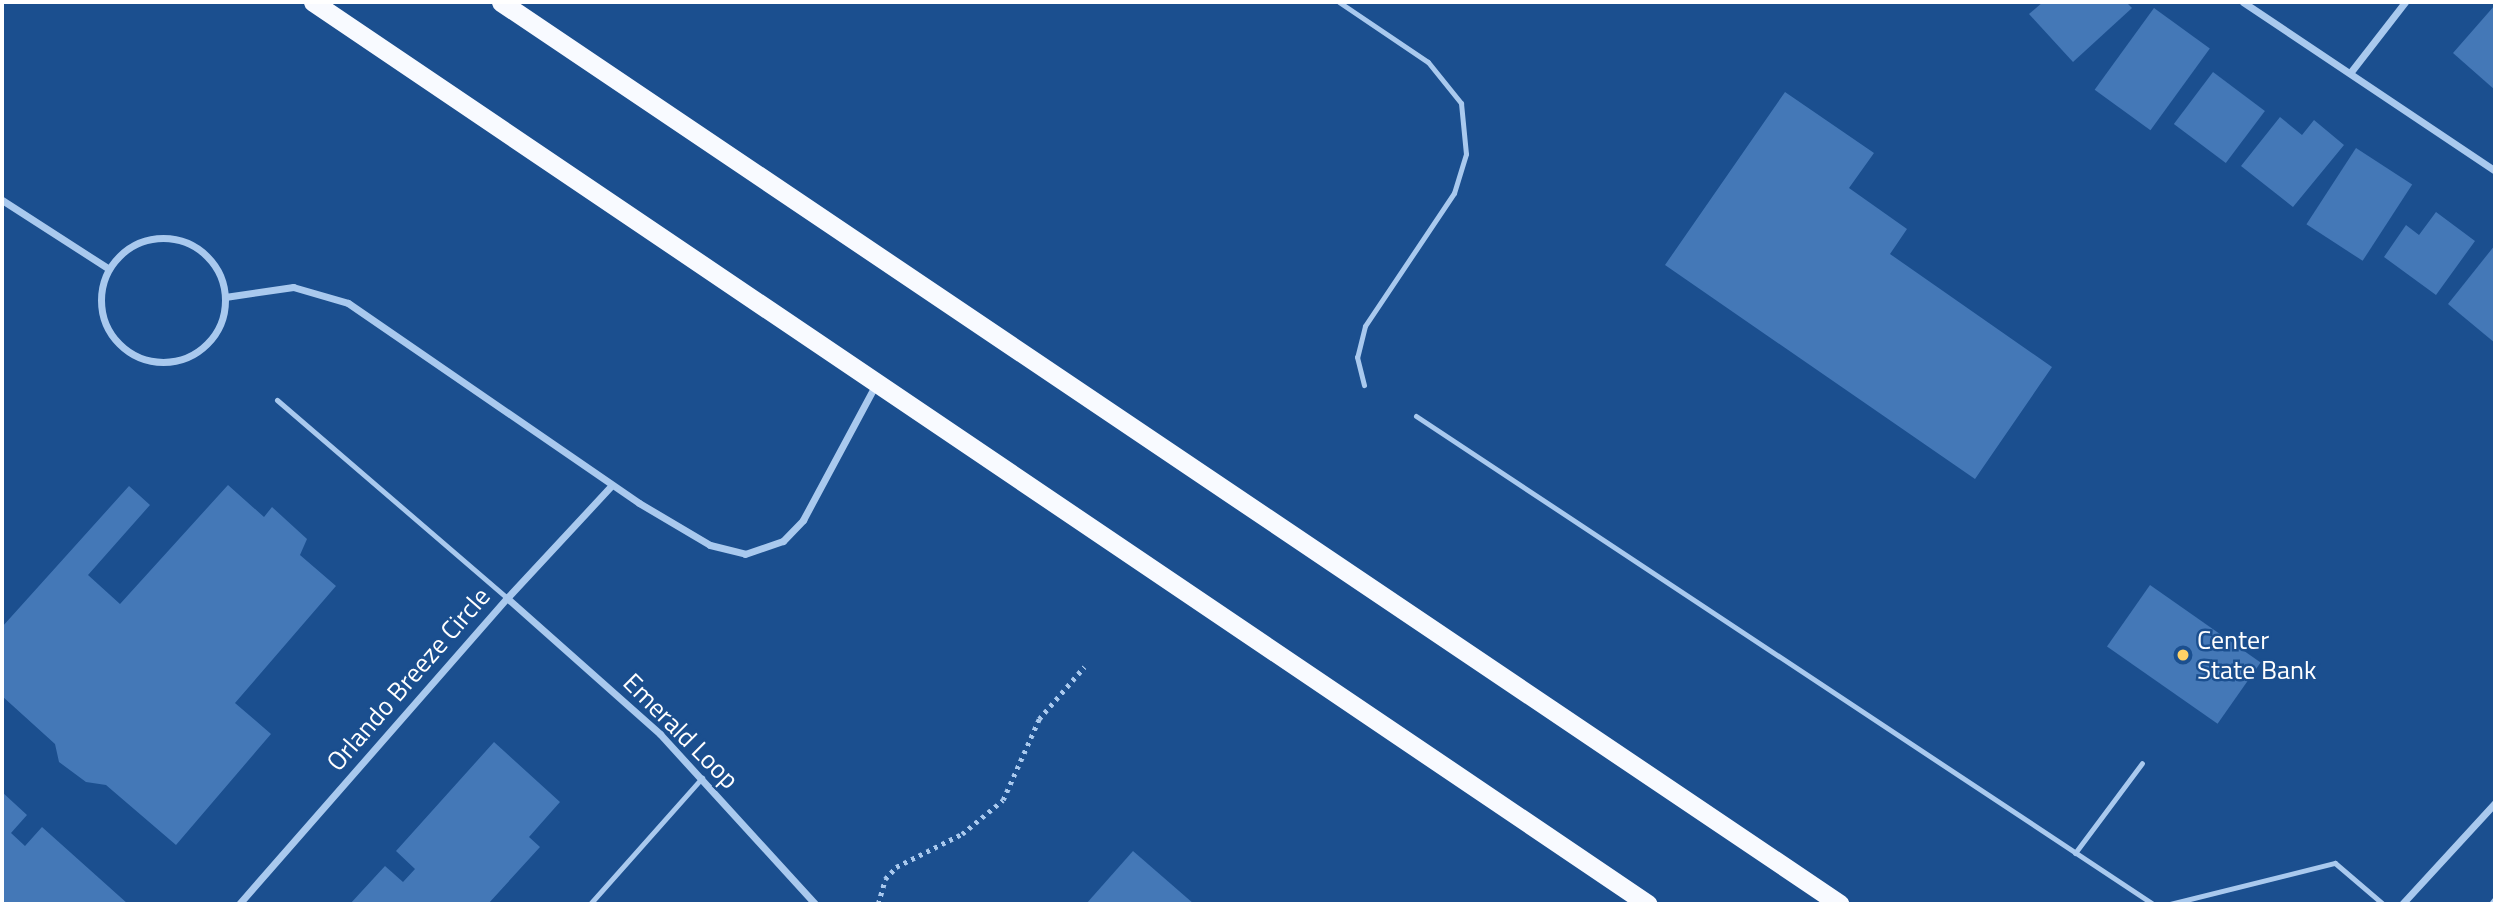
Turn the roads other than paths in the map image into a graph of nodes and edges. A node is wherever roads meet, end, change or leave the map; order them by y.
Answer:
1 (313, 2) edge
2 (501, 2) edge
3 (1339, 2) edge
4 (2243, 2) edge
5 (2405, 2) edge
6 (2350, 72) junction
7 (2495, 171) edge
8 (2, 200) edge
9 (109, 269) junction
10 (225, 297) junction
11 (877, 384) junction
12 (1364, 385) dead end
13 (277, 400) dead end
14 (1416, 416) dead end
15 (612, 485) junction
16 (507, 598) junction
17 (2142, 763) dead end
18 (702, 778) junction
19 (2495, 803) edge
20 (2075, 853) junction
21 (2495, 900) edge
22 (239, 904) edge
23 (590, 904) edge
24 (815, 904) edge
25 (1648, 904) edge
26 (1840, 904) edge
27 (2153, 904) edge
28 (2170, 904) edge
29 (2383, 904) edge
30 (2402, 904) edge
31 (2492, 904) edge

1 - 11 highway
2 - 26 highway
3 - 12 lane
4 - 6 street
5 - 6 street
6 - 7 street
8 - 9 street
9 - 10 street
9 - 10 street
10 - 15 street
11 - 15 street
11 - 25 highway
13 - 16 lane
14 - 20 lane
15 - 16 street, Orlando Breeze Circle
16 - 18 street, Emerald Loop
16 - 22 street, Orlando Breeze Circle
17 - 20 lane
18 - 23 lane
18 - 24 street, Emerald Loop
19 - 30 street
20 - 27 lane
21 - 31 street
28 - 29 lane

